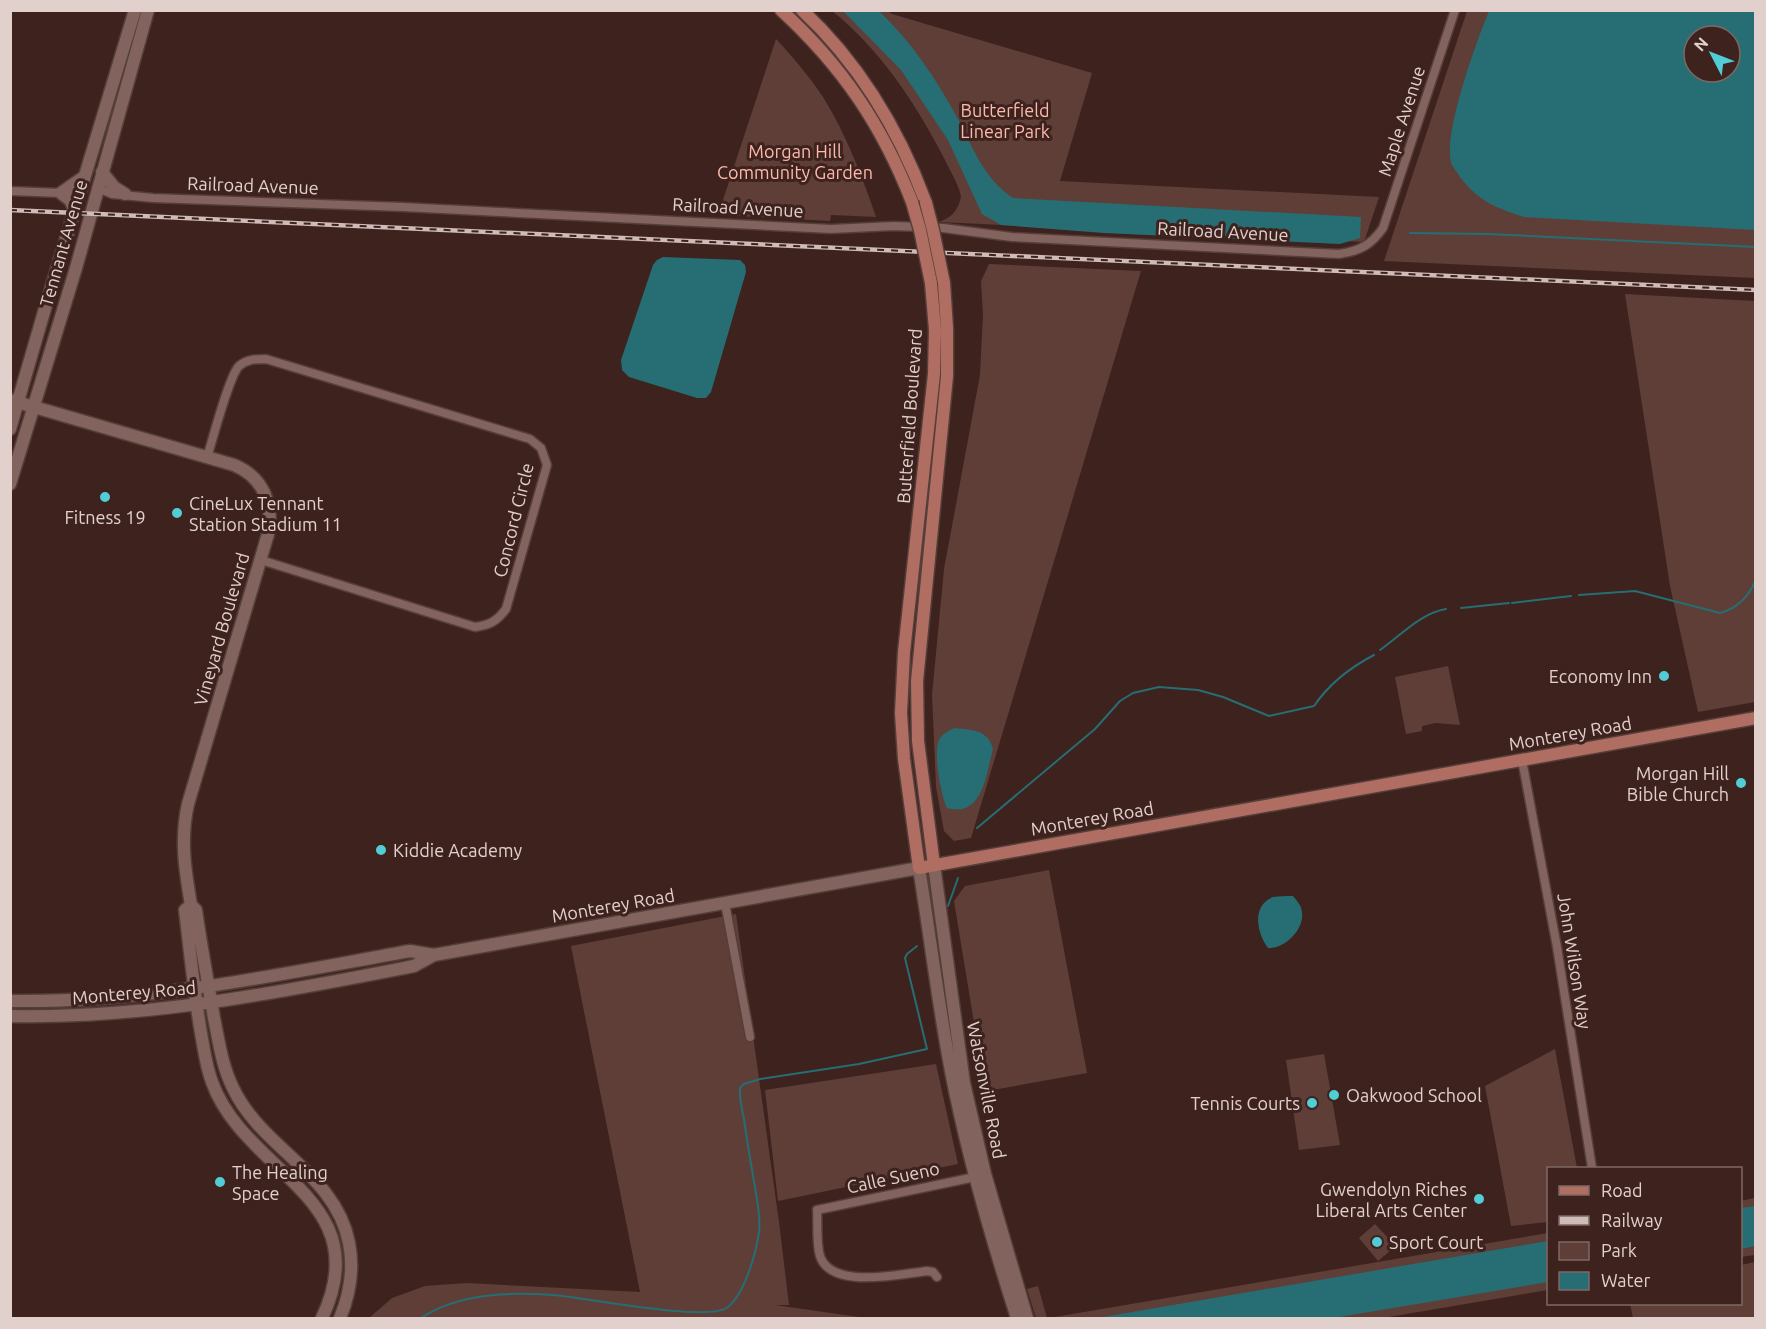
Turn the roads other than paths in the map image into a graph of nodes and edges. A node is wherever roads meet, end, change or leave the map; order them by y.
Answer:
1 (135, 10) edge
2 (148, 10) edge
3 (781, 10) edge
4 (802, 10) edge
5 (1455, 10) edge
6 (131, 47) junction
7 (91, 157) junction
8 (102, 172) junction
9 (84, 177) junction
10 (98, 188) junction
11 (10, 191) edge
12 (61, 193) junction
13 (125, 194) junction
14 (75, 210) junction
15 (1374, 240) joint
16 (64, 247) junction
17 (58, 266) junction
18 (76, 268) junction
19 (937, 283) junction
20 (68, 292) junction
21 (15, 401) edge
22 (33, 406) junction
23 (10, 429) edge
24 (207, 457) junction
25 (10, 484) edge
26 (261, 560) junction
27 (1755, 718) edge
28 (1522, 760) junction
29 (934, 865) junction
30 (919, 868) junction
31 (725, 903) junction
32 (191, 905) junction
33 (434, 955) junction
34 (208, 987) junction
35 (195, 990) junction
36 (10, 1001) edge
37 (211, 1002) junction
38 (197, 1004) junction
39 (10, 1016) edge
40 (750, 1037) dead end
41 (1592, 1167) edge
42 (975, 1177) junction
43 (937, 1277) dead end
44 (322, 1318) edge
45 (340, 1318) edge
46 (1017, 1318) edge
47 (1027, 1318) edge

1 - 6 main road, Tennant Avenue
2 - 6 main road, Tennant Avenue
3 - 19 main road, Butterfield Boulevard, bridge
4 - 19 main road, Butterfield Boulevard, bridge
5 - 15 street, Maple Avenue
6 - 7 main road, Tennant Avenue
6 - 8 main road, Tennant Avenue
7 - 9 main road, Tennant Avenue
7 - 10 main road
8 - 10 main road, Tennant Avenue
8 - 13 main road
9 - 12 main road
9 - 14 main road, Tennant Avenue
10 - 13 street, Railroad Avenue
10 - 18 main road, Tennant Avenue
11 - 12 street
12 - 14 main road
13 - 15 street, Railroad Avenue
14 - 16 main road, Tennant Avenue
16 - 17 main road, Tennant Avenue
16 - 18 main road
17 - 20 main road
17 - 21 main road, Tennant Avenue
18 - 20 main road, Tennant Avenue
19 - 29 main road, Butterfield Boulevard
19 - 30 main road, Butterfield Boulevard
20 - 22 main road, Tennant Avenue
21 - 22 main road, Vineyard Boulevard
21 - 23 main road, Tennant Avenue
22 - 24 main road, Vineyard Boulevard
22 - 25 main road, Tennant Avenue
24 - 26 main road, Vineyard Boulevard
24 - 26 street, Concord Circle
26 - 32 main road, Vineyard Boulevard
27 - 28 main road, Monterey Road
28 - 29 main road, Monterey Road
28 - 41 street, John Wilson Way
29 - 30 main road, Monterey Road
29 - 47 main road, Watsonville Road
30 - 31 main road, Monterey Road
30 - 42 main road, Watsonville Road
31 - 33 main road, Monterey Road
31 - 40 street
32 - 34 main road, Vineyard Boulevard
32 - 35 main road, Vineyard Boulevard
33 - 34 main road, Monterey Road
33 - 37 main road, Monterey Road
34 - 35 main road, Monterey Road
34 - 37 main road, Vineyard Boulevard
35 - 36 main road, Monterey Road
35 - 38 main road, Vineyard Boulevard
37 - 38 main road, Monterey Road
37 - 45 main road, Vineyard Boulevard
38 - 39 main road, Monterey Road
38 - 44 main road, Vineyard Boulevard
42 - 43 street, Calle Sueno
42 - 46 main road, Watsonville Road

